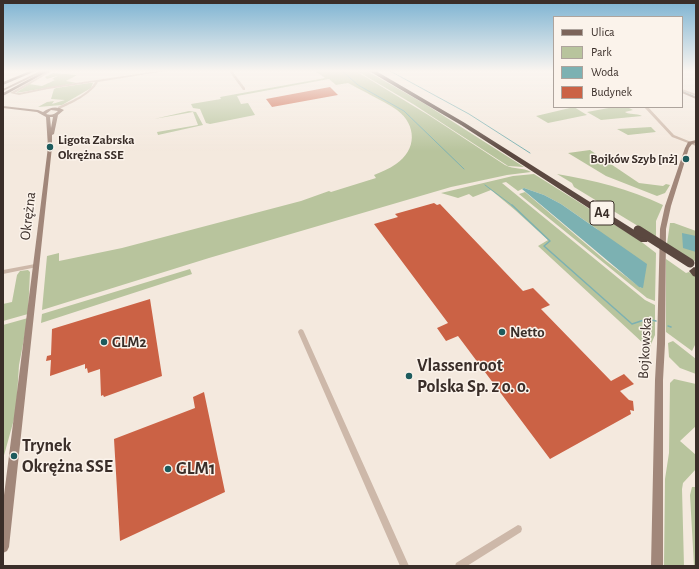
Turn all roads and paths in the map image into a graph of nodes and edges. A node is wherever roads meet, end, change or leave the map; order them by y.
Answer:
1 (77, 98) edge
2 (419, 98) edge
3 (424, 98) edge
4 (3, 103) edge
5 (3, 107) edge
6 (59, 108) junction
7 (647, 108) edge
8 (47, 110) junction
9 (42, 114) junction
10 (56, 115) junction
11 (48, 116) junction
12 (51, 136) junction
13 (695, 143) edge
14 (521, 159) junction
15 (565, 186) junction
16 (36, 266) junction
17 (694, 269) edge
18 (3, 272) edge
19 (301, 332) dead end
20 (518, 529) dead end
21 (3, 547) edge
22 (405, 566) edge
23 (459, 566) edge
24 (657, 566) edge

1 - 6 street
2 - 14 highway, A4
3 - 14 highway, A4
4 - 8 street
5 - 9 street
6 - 8 street
6 - 10 street, Okrężna
7 - 13 street
8 - 9 street
9 - 11 street
10 - 11 street
10 - 12 street, Okrężna
11 - 12 street, Okrężna
12 - 16 street, Okrężna
13 - 24 street, Bojkowska
14 - 15 highway, A4
15 - 17 highway, A4, bridge
15 - 17 highway, A4
16 - 18 street
16 - 21 street, Okrężna
19 - 22 street
20 - 23 street

